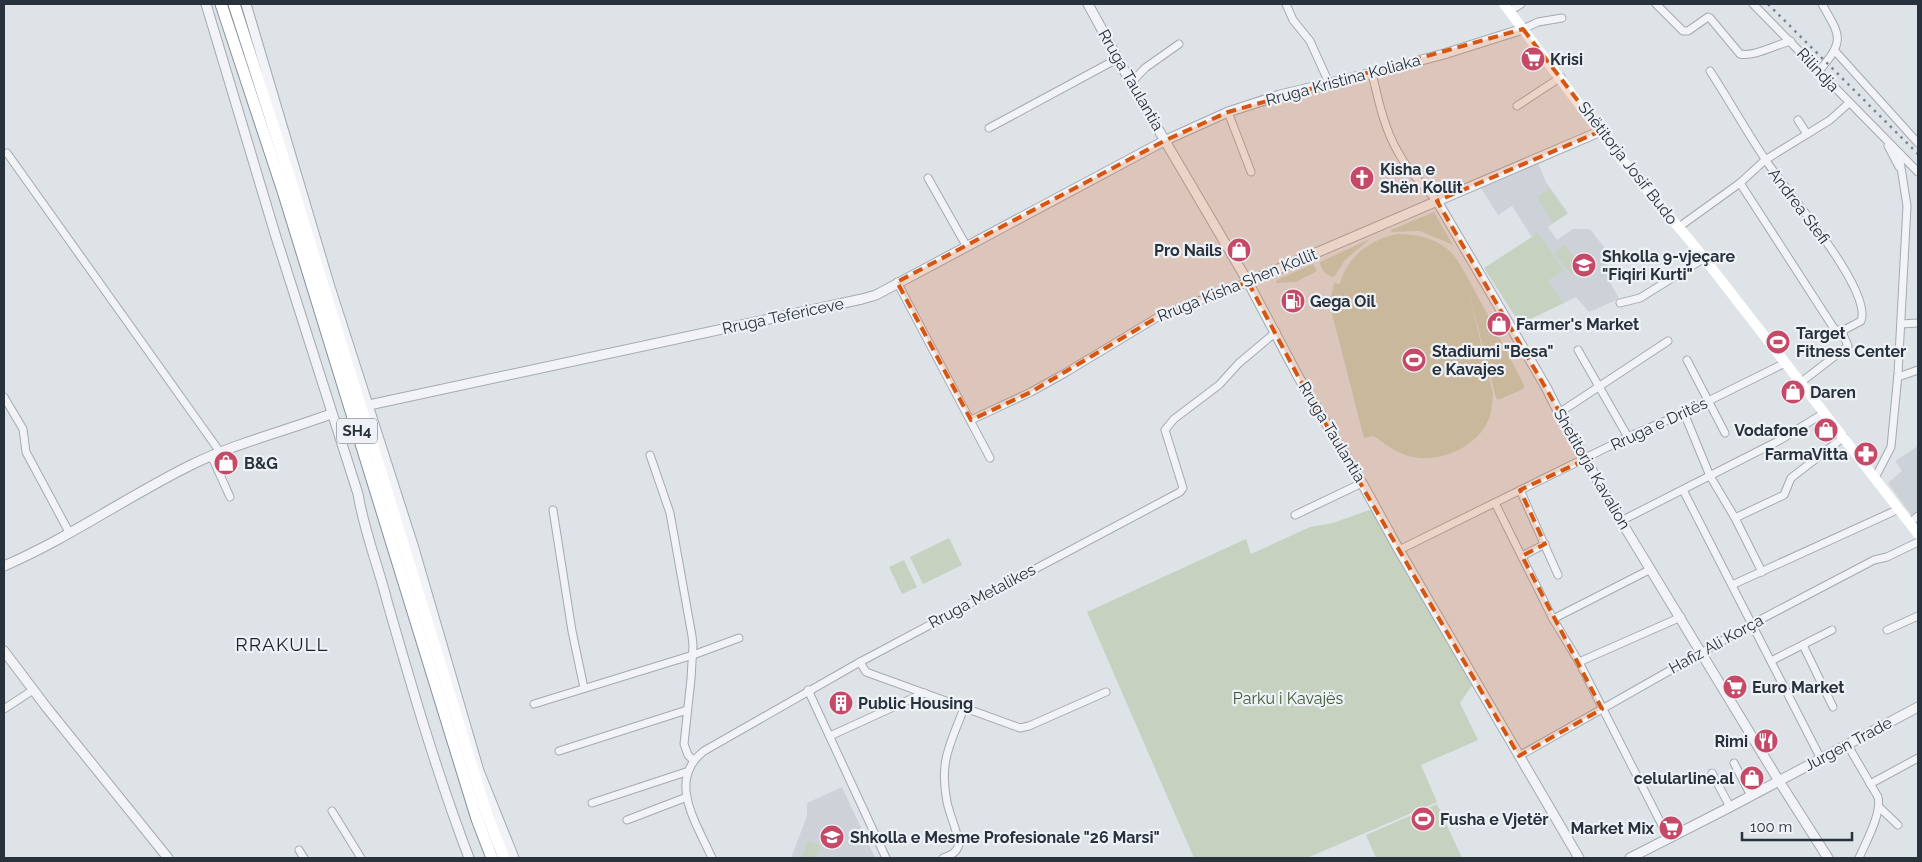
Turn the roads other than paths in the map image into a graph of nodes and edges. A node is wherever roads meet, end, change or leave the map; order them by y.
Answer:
1 (206, 4) edge
2 (222, 4) edge
3 (234, 4) edge
4 (246, 4) edge
5 (1088, 4) edge
6 (1286, 4) edge
7 (1521, 4) edge
8 (1656, 4) edge
9 (1753, 4) edge
10 (1822, 4) edge
11 (1507, 8) edge
12 (1562, 18) dead end
13 (1523, 29) junction
14 (1791, 41) junction
15 (1179, 44) dead end
16 (1835, 51) junction
17 (1117, 59) junction
18 (1710, 71) dead end
19 (1819, 71) junction
20 (1372, 73) junction
21 (1561, 77) junction
22 (1131, 82) junction
23 (1329, 82) junction
24 (1849, 103) junction
25 (1517, 106) dead end
26 (1228, 112) junction
27 (1798, 120) dead end
28 (989, 128) dead end
29 (1601, 131) junction
30 (1807, 134) junction
31 (1166, 140) junction
32 (1886, 140) junction
33 (1918, 143) edge
34 (7, 153) dead end
35 (1901, 155) junction
36 (1765, 160) junction
37 (1910, 163) junction
38 (1251, 172) dead end
39 (1902, 172) junction
40 (1918, 172) edge
41 (928, 178) dead end
42 (1740, 183) junction
43 (1437, 202) junction
44 (1679, 227) junction
45 (967, 247) junction
46 (1703, 259) junction
47 (897, 282) junction
48 (1248, 282) junction
49 (330, 285) junction
50 (1620, 303) dead end
51 (1918, 323) edge
52 (1901, 324) junction
53 (1838, 330) junction
54 (1276, 332) junction
55 (338, 336) junction
56 (1668, 341) dead end
57 (1578, 350) dead end
58 (1687, 360) dead end
59 (1785, 363) junction
60 (1918, 370) edge
61 (1898, 377) junction
62 (1800, 382) junction
63 (1598, 386) junction
64 (4, 397) edge
65 (1708, 401) junction
66 (369, 406) junction
67 (1559, 413) junction
68 (1684, 413) junction
69 (1824, 413) junction
70 (331, 414) junction
71 (971, 420) junction
72 (1725, 433) dead end
73 (1628, 437) junction
74 (1844, 437) junction
75 (215, 454) junction
76 (650, 455) dead end
77 (990, 458) dead end
78 (1587, 459) junction
79 (1710, 476) junction
80 (1875, 478) junction
81 (1362, 483) junction
82 (1520, 490) junction
83 (1683, 490) junction
84 (230, 497) dead end
85 (1495, 503) junction
86 (1898, 509) junction
87 (553, 510) dead end
88 (1295, 515) dead end
89 (1918, 516) edge
90 (1735, 518) junction
91 (1622, 521) junction
92 (1910, 523) junction
93 (69, 532) junction
94 (1918, 534) edge
95 (1918, 542) edge
96 (1545, 544) junction
97 (1399, 550) junction
98 (1522, 556) junction
99 (4, 566) edge
100 (1651, 569) junction
101 (1762, 572) junction
102 (1558, 575) dead end
103 (1732, 586) junction
104 (1918, 616) edge
105 (1680, 617) junction
106 (1553, 619) junction
107 (1752, 624) junction
108 (1832, 630) dead end
109 (1887, 630) dead end
110 (739, 638) dead end
111 (1803, 645) junction
112 (4, 650) edge
113 (1701, 652) junction
114 (693, 655) junction
115 (1771, 661) junction
116 (860, 662) junction
117 (1579, 662) junction
118 (584, 688) junction
119 (33, 690) junction
120 (808, 690) junction
121 (1106, 692) dead end
122 (924, 693) junction
123 (534, 704) dead end
124 (1833, 707) dead end
125 (1918, 707) edge
126 (964, 708) junction
127 (1602, 708) junction
128 (4, 709) edge
129 (688, 710) junction
130 (830, 736) junction
131 (1847, 744) junction
132 (559, 751) dead end
133 (1519, 756) junction
134 (1918, 758) edge
135 (1821, 759) junction
136 (693, 760) junction
137 (1734, 763) dead end
138 (686, 772) junction
139 (1712, 772) dead end
140 (1779, 781) junction
141 (1870, 784) junction
142 (1751, 796) junction
143 (687, 797) junction
144 (592, 803) dead end
145 (1730, 807) junction
146 (1879, 808) junction
147 (332, 811) dead end
148 (627, 820) dead end
149 (1898, 825) dead end
150 (1669, 839) junction
151 (299, 850) dead end
152 (168, 858) edge
153 (304, 858) edge
154 (361, 858) edge
155 (469, 858) edge
156 (492, 858) edge
157 (504, 858) edge
158 (514, 858) edge
159 (712, 858) edge
160 (886, 858) edge
161 (943, 858) edge
162 (1579, 858) edge
163 (1630, 858) edge
164 (1828, 858) edge
165 (1859, 858) edge

1 - 70 street
2 - 156 highway, SH4
3 - 55 highway, SH4
4 - 49 street
5 - 17 street, Rruga Taulantia
6 - 23 street
7 - 11 street
8 - 14 street, Rilindja
9 - 14 street
10 - 16 street
11 - 13 main road, Shëtitorja Josif Budo
12 - 13 street
13 - 20 street, Rruga Kristina Koliaka
13 - 21 main road, Shëtitorja Josif Budo
14 - 19 street, Rilindja
15 - 22 street
16 - 19 street
16 - 33 street
17 - 22 street, Rruga Taulantia
17 - 28 street
18 - 36 street, Andrea Stefi
19 - 24 street, Rilindja
20 - 23 street, Rruga Kristina Koliaka
20 - 43 street, Shetitorja Kavalion
21 - 25 street
21 - 29 main road, Shëtitorja Josif Budo
22 - 31 street, Rruga Taulantia
23 - 26 street, Rruga Kristina Koliaka
24 - 30 street
24 - 32 street, Rilindja
26 - 31 street, Rruga Kristina Koliaka
26 - 38 street
27 - 30 street
29 - 43 street, Rruga Kisha Shen Kollit
29 - 44 main road, Shëtitorja Josif Budo
30 - 36 street
31 - 45 street, Rruga Tefericeve
31 - 48 street, Rruga Taulantia
32 - 35 street, Rilindja
32 - 39 street
34 - 75 street
35 - 37 street, Rilindja
35 - 39 street
36 - 42 street
36 - 53 street, Andrea Stefi
37 - 39 street
37 - 40 street, Rilindja
39 - 52 street
41 - 45 street
42 - 44 street
42 - 53 street
43 - 48 street, Rruga Kisha Shen Kollit
43 - 67 street, Shetitorja Kavalion
44 - 46 main road, Shëtitorja Josif Budo
45 - 47 street, Rruga Tefericeve
46 - 50 street
46 - 59 main road, Shëtitorja Josif Budo
47 - 66 street, Rruga Tefericeve
47 - 71 street
48 - 54 street, Rruga Taulantia
48 - 71 street, Rruga Kisha Shen Kollit
49 - 55 highway
49 - 66 street
51 - 52 street
52 - 61 street
53 - 62 street
54 - 81 street, Rruga Taulantia
54 - 116 street, Rruga Metalikes
55 - 157 highway, SH4
56 - 63 street
57 - 63 street
58 - 65 street
59 - 62 main road, Shëtitorja Josif Budo
59 - 65 street, Rruga e Dritës
60 - 61 street
61 - 80 street
62 - 69 main road, Shëtitorja Josif Budo
63 - 67 street
63 - 73 street
64 - 93 street
65 - 68 street, Rruga e Dritës
65 - 72 street
66 - 158 street
67 - 78 street, Shetitorja Kavalion
68 - 73 street, Rruga e Dritës
68 - 79 street
69 - 74 main road, Shëtitorja Josif Budo
69 - 79 street
70 - 75 street
70 - 155 street
71 - 77 street
73 - 78 street, Rruga e Dritës
74 - 80 main road, Shëtitorja Josif Budo
74 - 90 street
75 - 84 street
75 - 93 street
76 - 114 street
78 - 82 street, Rruga e Dritës
78 - 91 street, Shetitorja Kavalion
79 - 83 street
79 - 90 street
80 - 86 main road, Shëtitorja Josif Budo
81 - 88 street
81 - 97 street, Rruga Taulantia
82 - 85 street, Rruga e Dritës
82 - 96 street
83 - 91 street
83 - 103 street
85 - 97 street, Rruga e Dritës
85 - 98 street
86 - 92 main road, Shëtitorja Josif Budo
86 - 101 street
87 - 118 street
89 - 92 street
90 - 101 street
91 - 100 street, Shetitorja Kavalion
92 - 94 main road, Shëtitorja Josif Budo
93 - 99 street
95 - 107 street, Hafiz Ali Korça
96 - 98 street
96 - 102 street
97 - 133 street, Rruga Taulantia
98 - 106 street
100 - 105 street, Shetitorja Kavalion
100 - 106 street
101 - 103 street
103 - 107 street
104 - 109 street
105 - 113 street, Shetitorja Kavalion
105 - 117 street
106 - 117 street
107 - 113 street, Hafiz Ali Korça
107 - 115 street
108 - 111 street
110 - 114 street
111 - 115 street
111 - 124 street
112 - 119 street
113 - 127 street, Hafiz Ali Korça
113 - 140 street, Shetitorja Kavalion
114 - 118 street
114 - 129 street
115 - 135 street
116 - 120 street, Rruga Metalikes
116 - 122 street
117 - 127 street
118 - 123 street
119 - 128 street
119 - 152 street
120 - 130 street
120 - 136 street, Rruga Metalikes
121 - 126 street
122 - 126 street
122 - 130 street
125 - 131 street, Jurgen Trade
126 - 161 street
127 - 133 street, Hafiz Ali Korça
127 - 150 street
129 - 132 street
129 - 136 street
130 - 160 street
131 - 135 street, Jurgen Trade
131 - 141 street
133 - 162 street, Rruga Taulantia
134 - 141 street
135 - 140 street, Jurgen Trade
136 - 138 street, Rruga Metalikes
137 - 142 street
138 - 143 street
138 - 144 street
139 - 145 street
140 - 142 street, Jurgen Trade
140 - 164 street, Shetitorja Kavalion
141 - 146 street
142 - 145 street, Jurgen Trade
143 - 148 street
143 - 159 street
145 - 150 street, Jurgen Trade
146 - 149 street
146 - 165 street
147 - 154 street
150 - 163 street, Jurgen Trade
151 - 153 street

